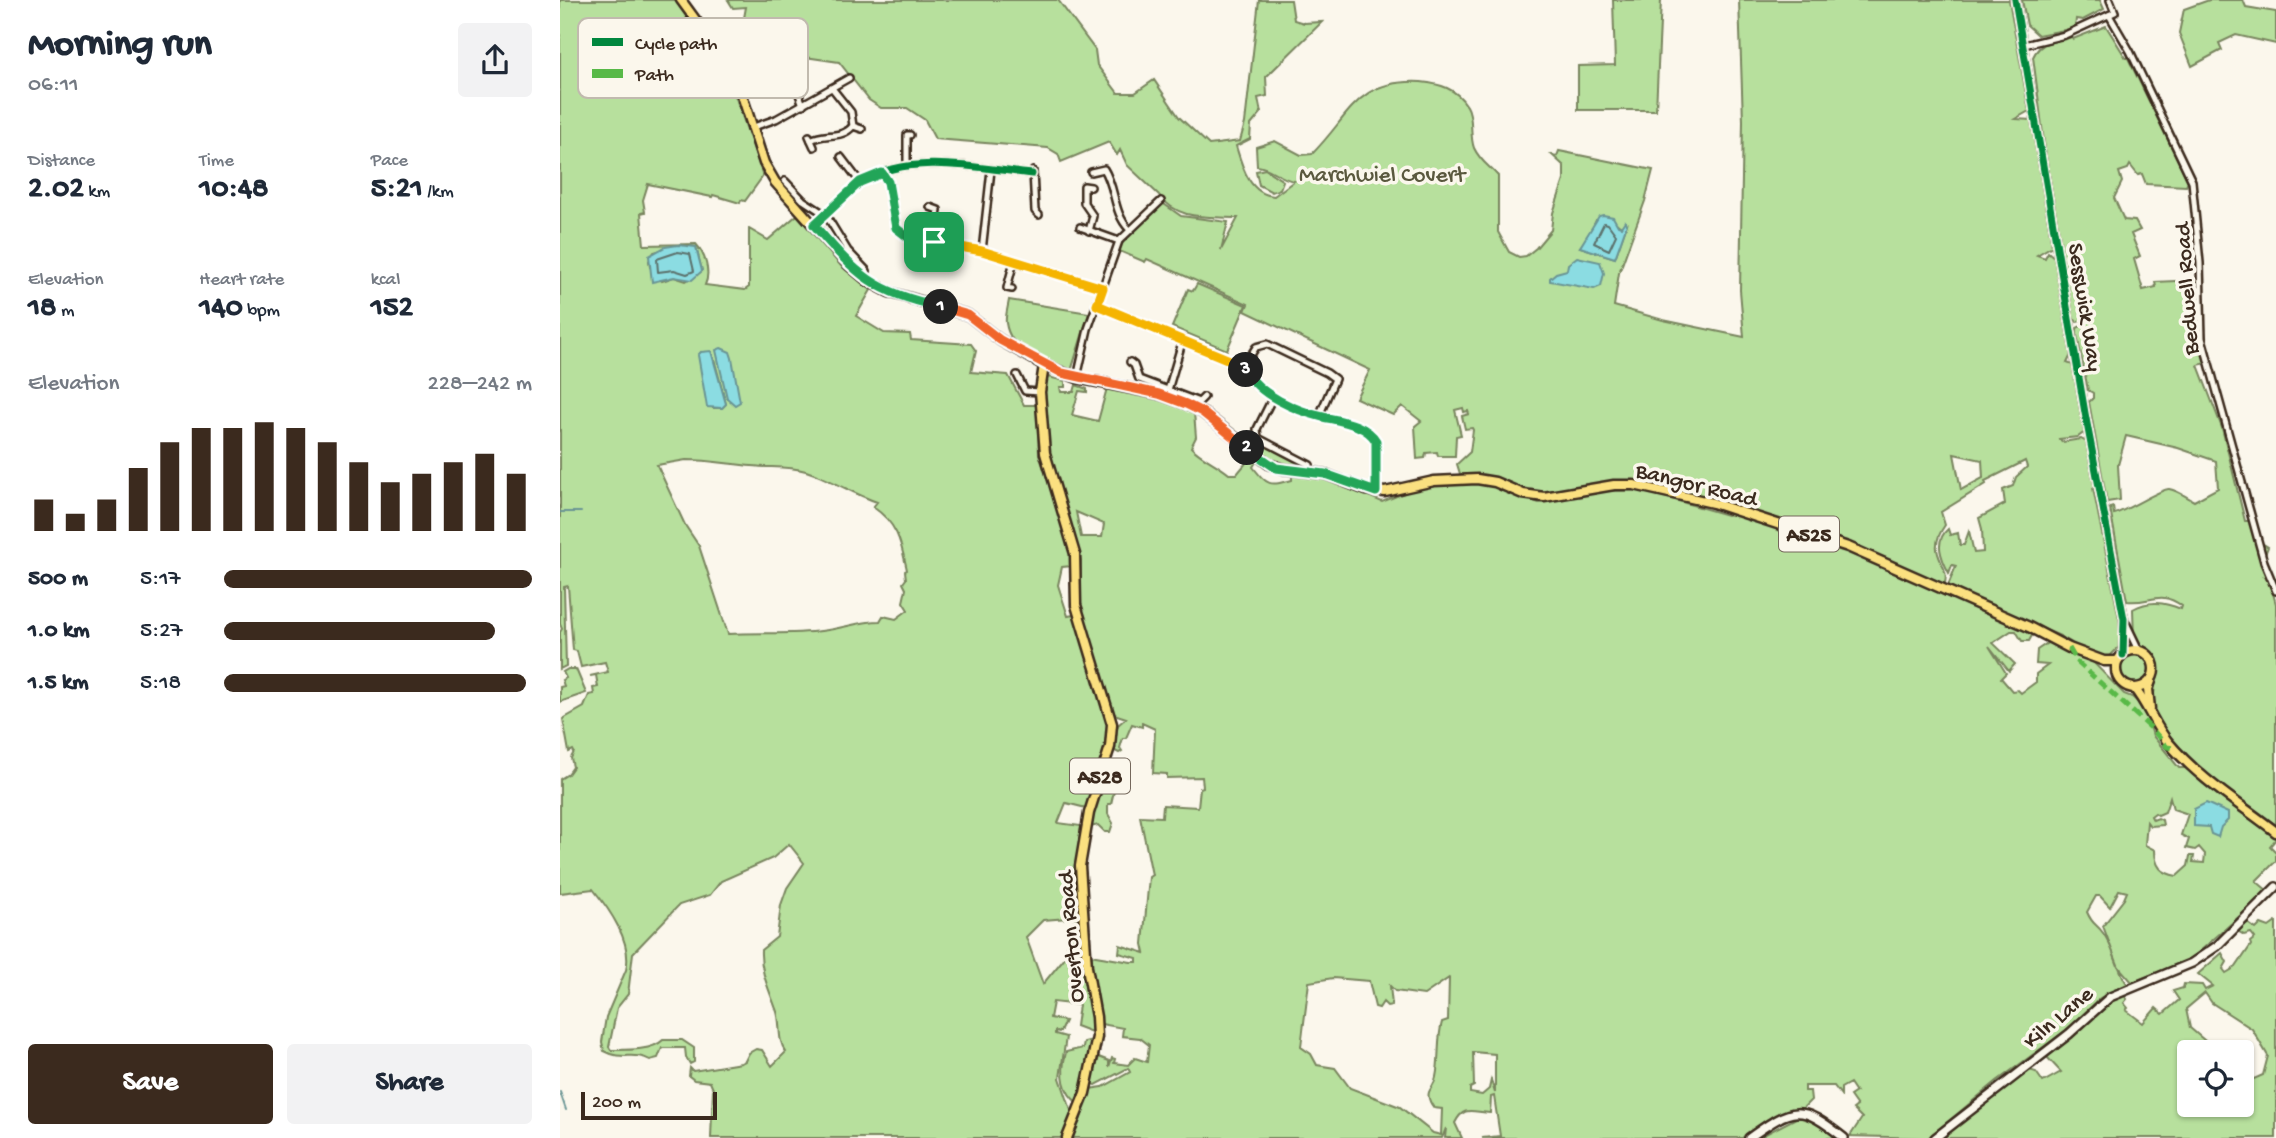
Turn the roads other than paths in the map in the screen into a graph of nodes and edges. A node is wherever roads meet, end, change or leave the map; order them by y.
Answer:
1 (681, 0) edge
2 (2015, 0) edge
3 (2110, 0) edge
4 (2109, 15) junction
5 (694, 18) edge
6 (2024, 45) junction
7 (849, 78) dead end
8 (832, 88) junction
9 (743, 98) edge
10 (801, 98) edge
11 (803, 105) junction
12 (853, 126) junction
13 (751, 128) junction
14 (862, 130) dead end
15 (907, 135) dead end
16 (811, 141) dead end
17 (845, 159) dead end
18 (1103, 160) dead end
19 (907, 166) junction
20 (1104, 169) junction
21 (991, 170) junction
22 (1091, 172) dead end
23 (882, 173) junction
24 (785, 181) dead end
25 (860, 182) junction
26 (1091, 187) dead end
27 (1161, 201) dead end
28 (930, 207) dead end
29 (1035, 212) dead end
30 (826, 215) junction
31 (814, 225) junction
32 (1080, 228) dead end
33 (1129, 229) junction
34 (1089, 231) junction
35 (934, 242) junction
36 (1119, 242) junction
37 (982, 251) junction
38 (1014, 261) junction
39 (866, 267) dead end
40 (1103, 288) junction
41 (1012, 289) dead end
42 (1097, 305) junction
43 (1183, 339) junction
44 (1130, 362) dead end
45 (1044, 365) junction
46 (1244, 366) junction
47 (1017, 376) dead end
48 (1077, 378) junction
49 (1168, 390) junction
50 (1040, 392) junction
51 (1273, 397) junction
52 (1202, 401) dead end
53 (1319, 416) junction
54 (1307, 461) dead end
55 (1376, 492) junction
56 (2276, 591) edge
57 (2124, 619) junction
58 (2139, 651) junction
59 (2120, 658) junction
60 (2095, 659) junction
61 (2152, 678) junction
62 (2120, 681) junction
63 (2134, 688) junction
64 (2152, 713) junction
65 (2276, 832) edge
66 (2276, 887) edge
67 (1068, 1138) edge
68 (1749, 1138) edge
69 (1844, 1138) edge
70 (1935, 1138) edge

1 - 5 main road
2 - 6 street, Sesswick Way
3 - 4 street
4 - 6 street
4 - 56 street, Bedwell Road
6 - 57 street, Sesswick Way
7 - 8 street
8 - 11 street
8 - 12 street
9 - 13 main road
10 - 11 street
11 - 13 street
12 - 14 street
12 - 16 street
13 - 31 main road
15 - 19 street
17 - 25 street
18 - 20 street
19 - 21 street
19 - 23 street
20 - 22 street
20 - 33 street
21 - 29 street
21 - 37 street
23 - 25 street
23 - 35 street
24 - 30 street
25 - 30 street
26 - 34 street
27 - 33 street
28 - 35 street
30 - 31 street
30 - 39 street
31 - 45 main road
32 - 34 street
33 - 36 street
34 - 36 street
35 - 37 street
36 - 40 street
37 - 38 street
38 - 40 street
38 - 41 street
40 - 42 street
42 - 43 street
42 - 48 street
43 - 46 street
43 - 49 street
44 - 49 street
45 - 48 main road
45 - 50 main road, Overton Road / A528
46 - 51 street
46 - 53 street
47 - 50 street
48 - 55 main road
49 - 52 street
50 - 67 main road, Overton Road / A528
51 - 53 street
51 - 54 street
53 - 55 street
55 - 60 main road, Bangor Road / A525
57 - 58 street, Sesswick Way
57 - 59 street, Sesswick Way
58 - 59 main road, A525
58 - 61 main road
59 - 60 main road, Bangor Road / A525
59 - 62 main road
60 - 62 main road, Bangor Road / A525
61 - 63 main road
61 - 64 main road
62 - 63 main road, A525
63 - 64 main road, A525
64 - 65 main road, A525
66 - 70 main road, Kiln Lane
68 - 69 main road

